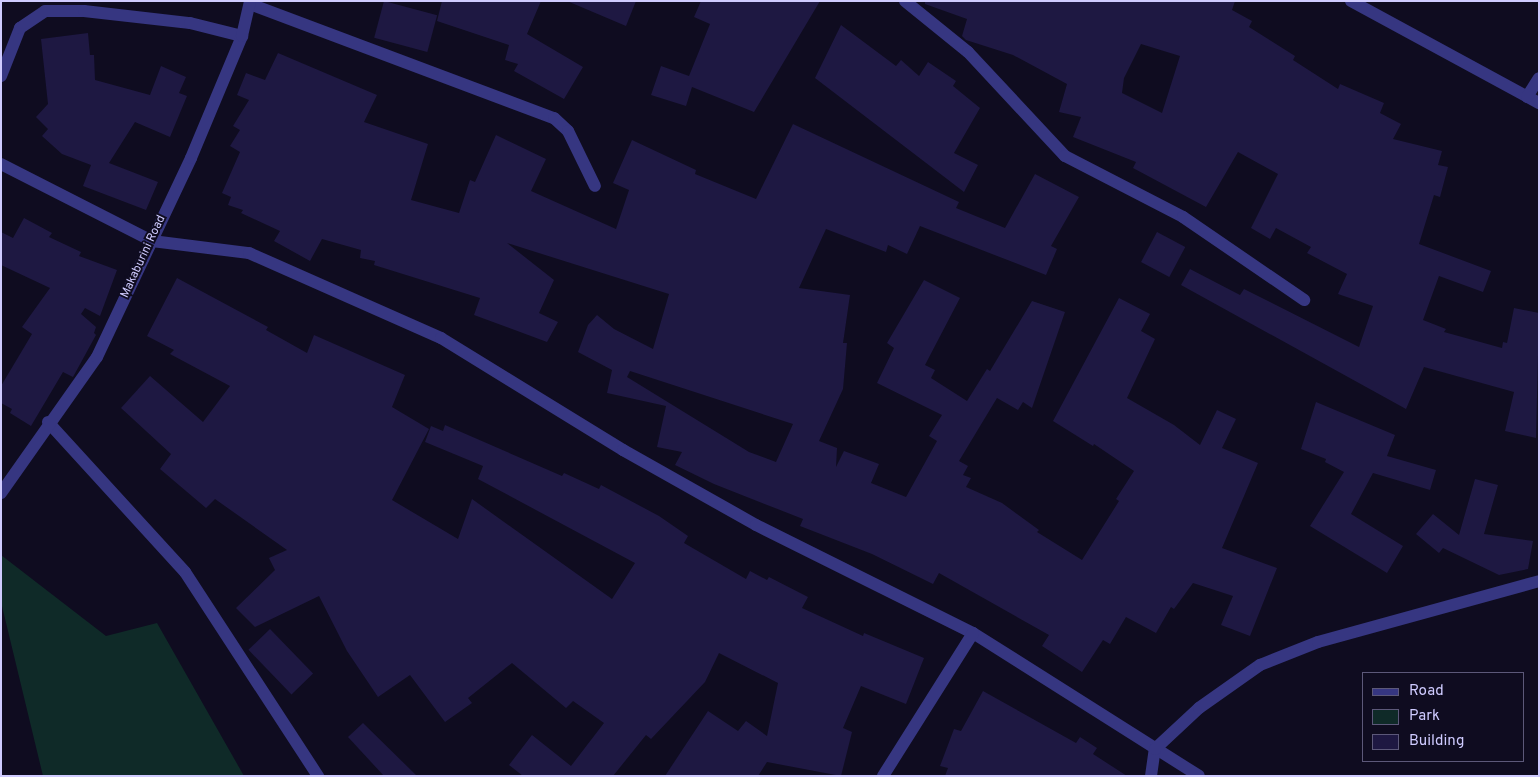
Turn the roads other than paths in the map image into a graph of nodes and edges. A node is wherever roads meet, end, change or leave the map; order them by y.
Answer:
1 (905, 1) edge
2 (1351, 1) edge
3 (250, 3) edge
4 (242, 36) junction
5 (1, 76) edge
6 (1539, 78) edge
7 (1527, 97) junction
8 (1539, 103) edge
9 (1, 164) edge
10 (594, 186) dead end
11 (152, 242) junction
12 (1304, 300) dead end
13 (48, 422) junction
14 (1, 493) edge
15 (1539, 581) edge
16 (973, 633) junction
17 (1155, 749) junction
18 (318, 776) edge
19 (883, 776) edge
20 (1151, 776) edge
21 (1199, 776) edge

1 - 12 street
2 - 7 street
3 - 4 street, Makaburini Road
3 - 10 street
4 - 5 street
4 - 11 street, Makaburini Road
6 - 7 street
7 - 8 street
9 - 11 street
11 - 13 street, Makaburini Road
11 - 16 street
13 - 14 street, Makaburini Road
13 - 18 street
15 - 17 street
16 - 17 street
16 - 19 street
17 - 20 street
17 - 21 street

